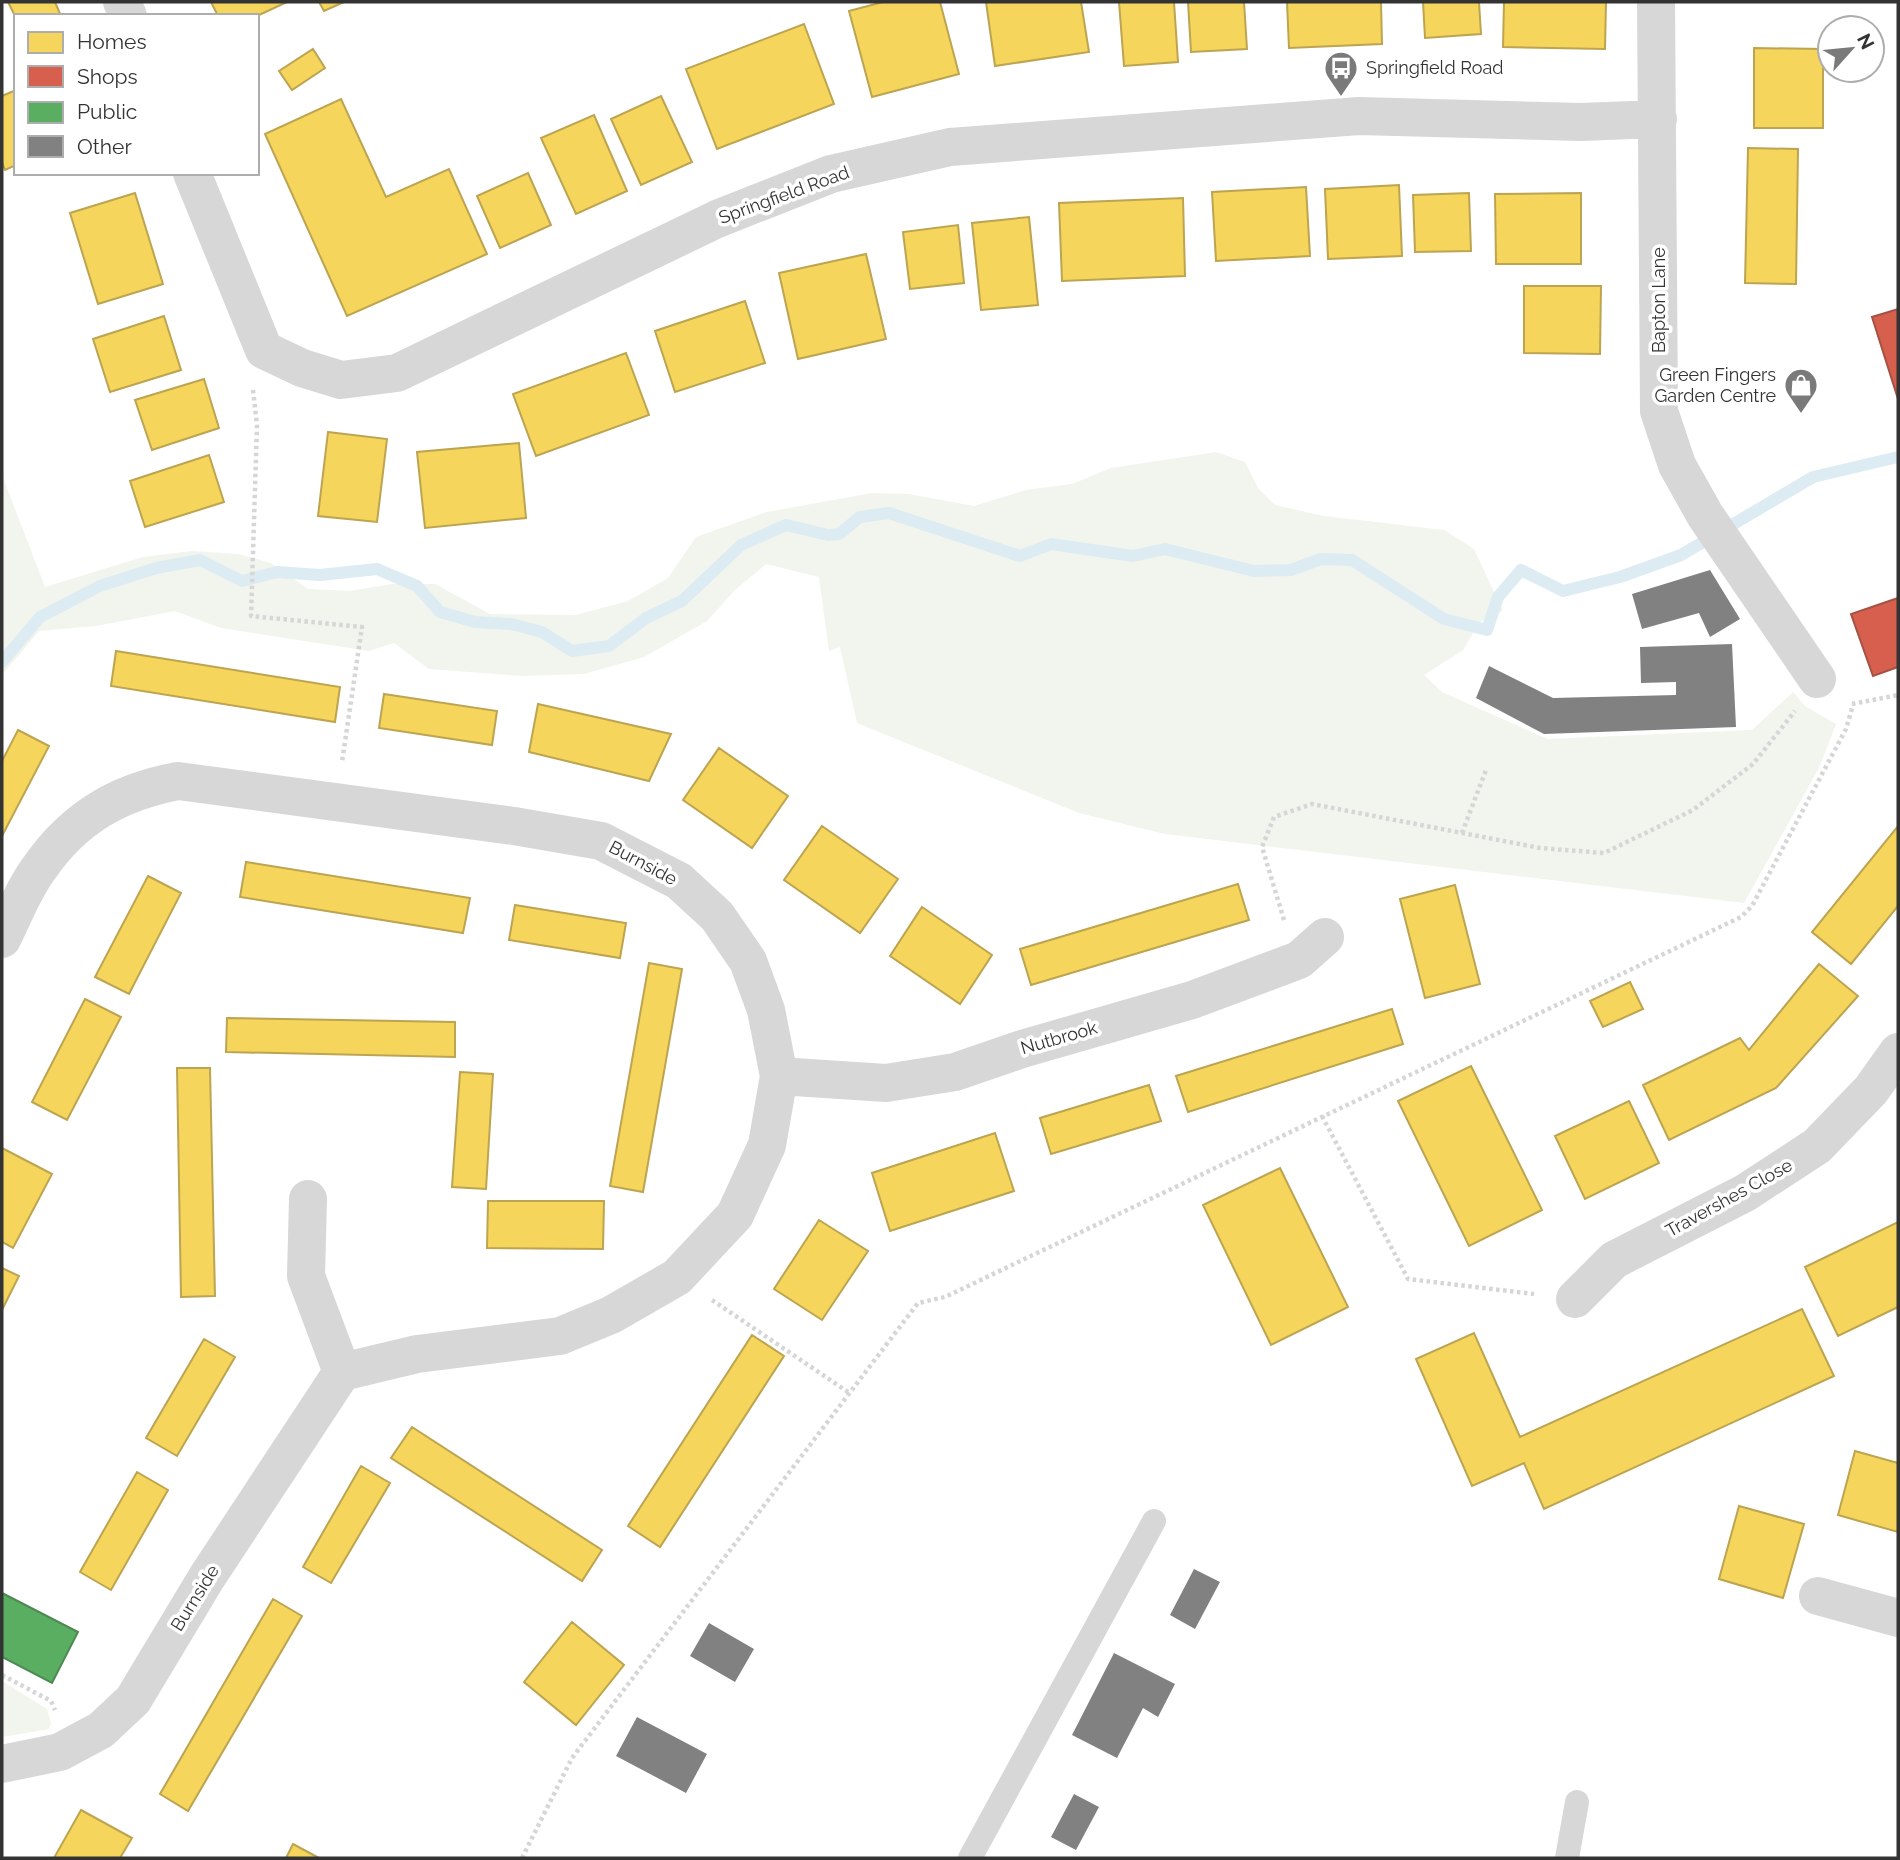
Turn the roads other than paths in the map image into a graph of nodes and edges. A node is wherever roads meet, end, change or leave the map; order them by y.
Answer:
1 (1656, 2) edge
2 (1658, 119) junction
3 (193, 175) edge
4 (1817, 679) road end
5 (2, 939) edge
6 (1312, 949) road end
7 (1898, 1052) edge
8 (779, 1076) junction
9 (308, 1199) dead end
10 (1575, 1299) road end
11 (342, 1372) junction
12 (1154, 1521) dead end
13 (1818, 1596) dead end
14 (1898, 1618) edge
15 (2, 1765) edge
16 (1577, 1802) dead end
17 (970, 1858) edge
18 (1567, 1858) edge

1 - 2 street, Bapton Lane
2 - 3 street, Springfield Road
2 - 4 street, Bapton Lane
5 - 8 street, Burnside
6 - 8 street, Nutbrook
7 - 10 street, Travershes Close
8 - 11 street, Burnside
9 - 11 street
11 - 15 street, Burnside
12 - 17 lane
13 - 14 street
16 - 18 lane

